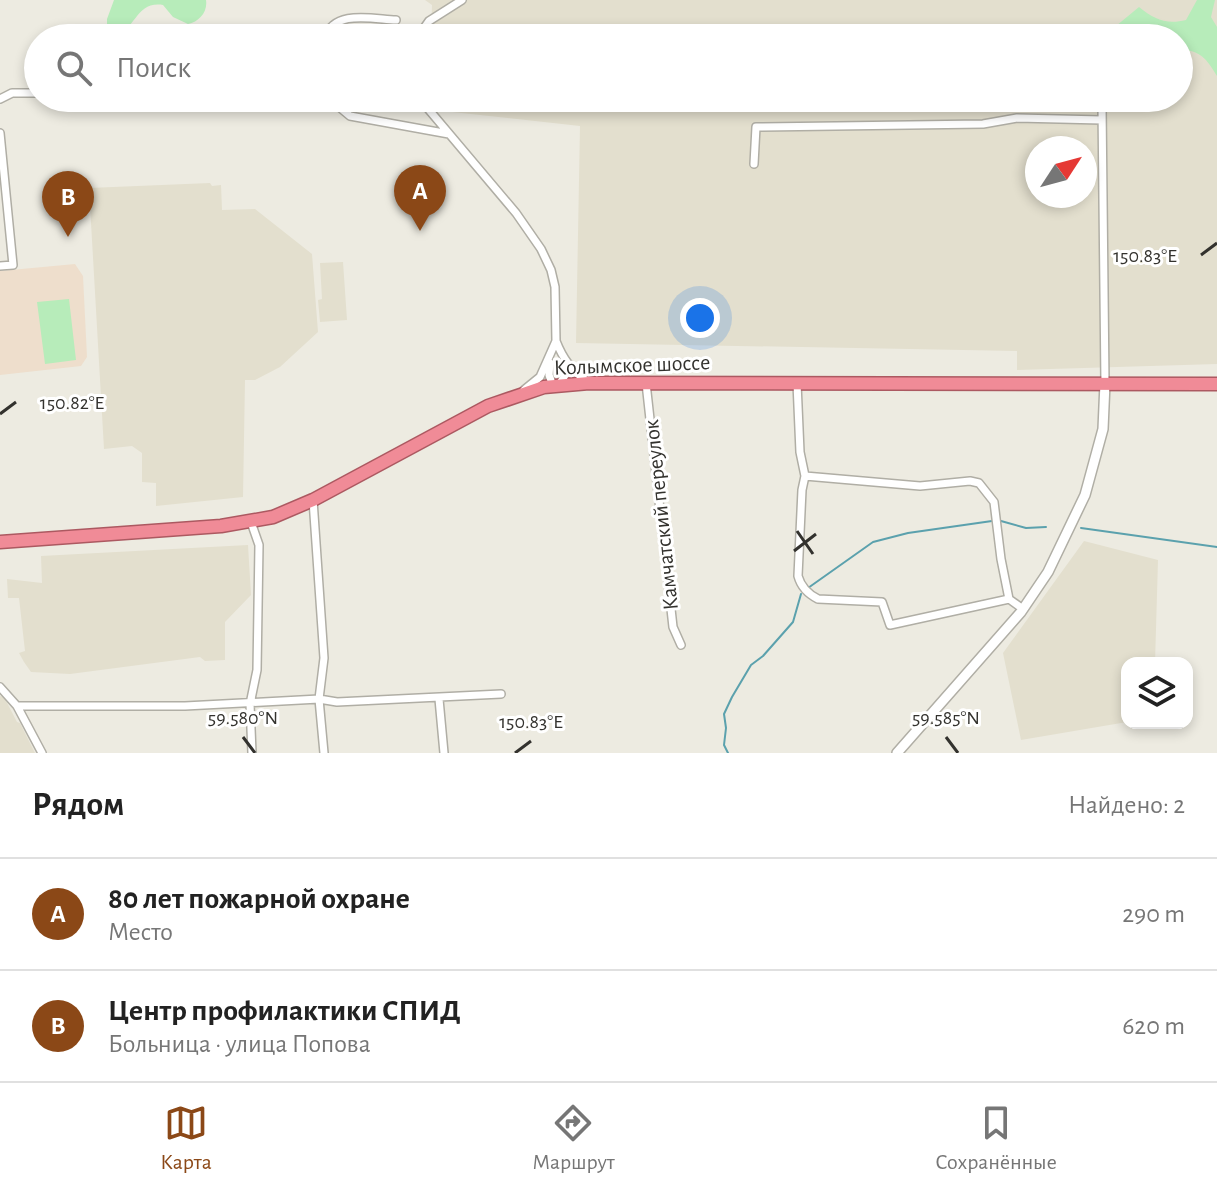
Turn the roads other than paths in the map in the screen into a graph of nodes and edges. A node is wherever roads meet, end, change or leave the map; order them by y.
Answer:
1 (462, 0) edge
2 (396, 20) dead end
3 (334, 24) edge
4 (427, 24) edge
5 (24, 93) edge
6 (0, 99) edge
7 (345, 112) edge
8 (432, 112) edge
9 (1102, 112) edge
10 (1102, 120) junction
11 (0, 133) edge
12 (454, 136) junction
13 (754, 164) dead end
14 (0, 266) edge
15 (556, 341) junction
16 (551, 357) junction
17 (563, 358) junction
18 (589, 383) junction
19 (646, 383) junction
20 (797, 383) junction
21 (1105, 383) junction
22 (1217, 384) edge
23 (555, 385) junction
24 (519, 394) junction
25 (805, 476) junction
26 (313, 500) junction
27 (251, 522) junction
28 (0, 542) edge
29 (1009, 599) junction
30 (1023, 609) junction
31 (681, 645) dead end
32 (0, 687) edge
33 (501, 694) dead end
34 (319, 699) junction
35 (439, 699) junction
36 (250, 704) junction
37 (17, 706) junction
38 (42, 753) edge
39 (252, 753) edge
40 (324, 753) edge
41 (444, 753) edge
42 (897, 753) edge

1 - 4 street
2 - 3 street
5 - 6 street
7 - 12 street
8 - 12 street
9 - 10 street
10 - 13 street
10 - 21 street
11 - 14 street
12 - 15 street
15 - 16 street
15 - 17 street
16 - 23 street
16 - 24 street
17 - 18 street
17 - 23 street
18 - 19 highway, Колымское шоссе
18 - 23 highway, Колымское шоссе
19 - 20 highway, Колымское шоссе
19 - 31 street, Камчатский переулок
20 - 21 highway, Колымское шоссе
20 - 25 street
21 - 22 highway, Колымское шоссе
21 - 30 street
23 - 24 highway, Колымское шоссе
24 - 26 highway, Колымское шоссе
25 - 29 street
25 - 29 street
26 - 27 highway, Колымское шоссе
26 - 34 street
27 - 28 highway, Колымское шоссе
27 - 36 street
29 - 30 street
30 - 42 street
32 - 37 street
33 - 35 street
34 - 35 street
34 - 36 street
34 - 40 street
35 - 41 street
36 - 37 street
36 - 39 street
37 - 38 street

